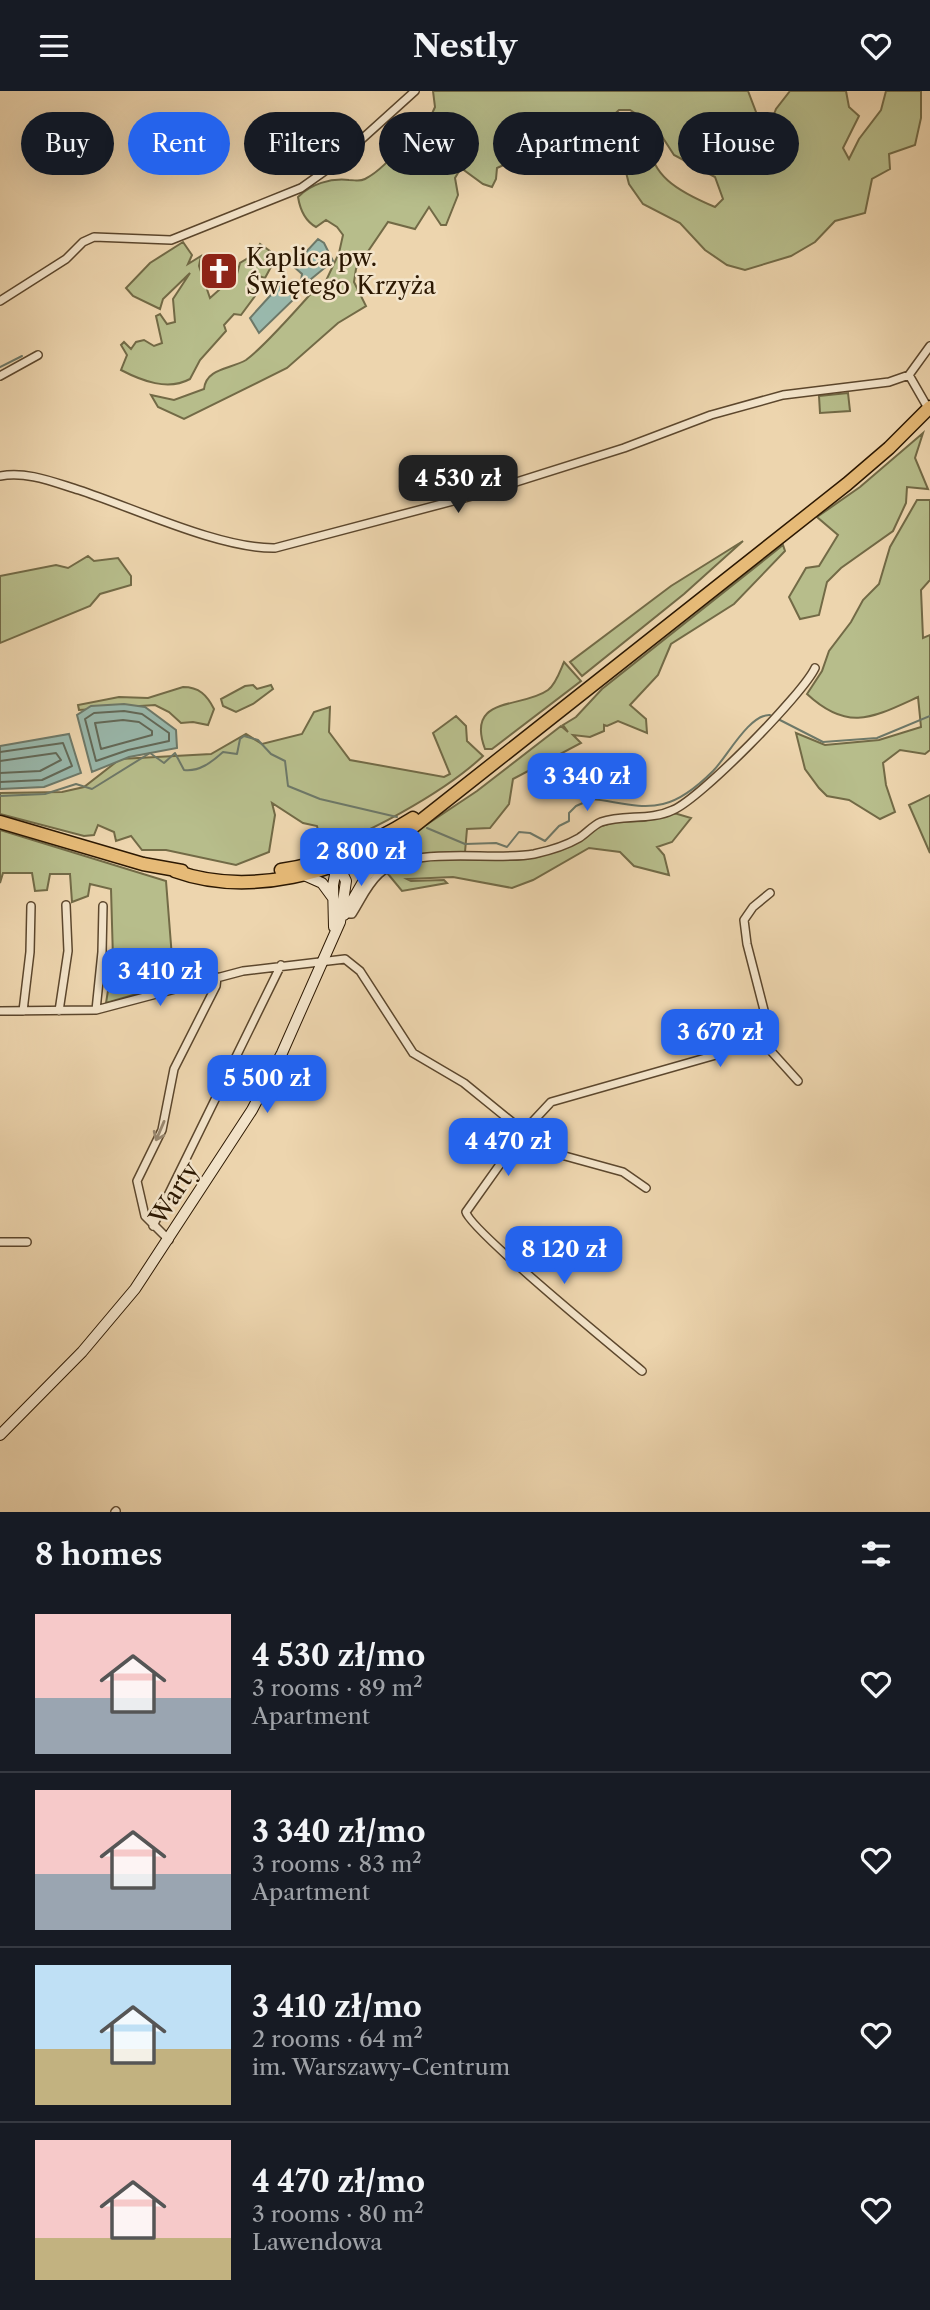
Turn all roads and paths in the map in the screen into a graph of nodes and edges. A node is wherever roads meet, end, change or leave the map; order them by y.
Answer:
1 (415, 91) edge
2 (0, 301) edge
3 (930, 346) edge
4 (38, 355) dead end
5 (909, 375) junction
6 (0, 376) edge
7 (929, 407) edge
8 (0, 476) edge
9 (815, 668) dead end
10 (420, 818) junction
11 (0, 822) edge
12 (404, 834) junction
13 (336, 861) junction
14 (304, 875) junction
15 (208, 876) junction
16 (770, 893) dead end
17 (333, 899) junction
18 (66, 905) dead end
19 (31, 906) dead end
20 (103, 907) dead end
21 (342, 918) junction
22 (331, 939) junction
23 (321, 960) junction
24 (281, 965) junction
25 (217, 977) junction
26 (96, 1010) junction
27 (0, 1011) edge
28 (23, 1011) junction
29 (59, 1011) junction
30 (739, 1042) junction
31 (798, 1081) dead end
32 (523, 1132) junction
33 (646, 1188) dead end
34 (153, 1226) junction
35 (169, 1240) junction
36 (0, 1242) edge
37 (27, 1242) dead end
38 (642, 1371) dead end
39 (0, 1435) edge

1 - 2 street
3 - 5 street
4 - 6 street
5 - 7 street
5 - 8 street
7 - 10 highway
9 - 21 street
10 - 12 highway
10 - 13 highway
11 - 15 highway
12 - 13 highway
12 - 21 main road
13 - 14 highway
13 - 15 highway
13 - 17 main road, Warty
13 - 21 main road, Warty
14 - 15 highway
14 - 17 main road
16 - 30 street
17 - 22 main road, Warty
18 - 29 street
19 - 28 street
20 - 26 street
21 - 22 main road, Warty
22 - 23 main road, Warty
23 - 24 street
23 - 32 street
23 - 35 main road, Warty
24 - 25 street
24 - 34 street
25 - 26 street
25 -> 34 street
26 - 29 street
27 - 28 street
28 - 29 street
30 - 31 street
30 - 32 street
32 - 33 street
32 - 38 street
34 - 35 street
35 - 39 main road, Warty
36 - 37 street

